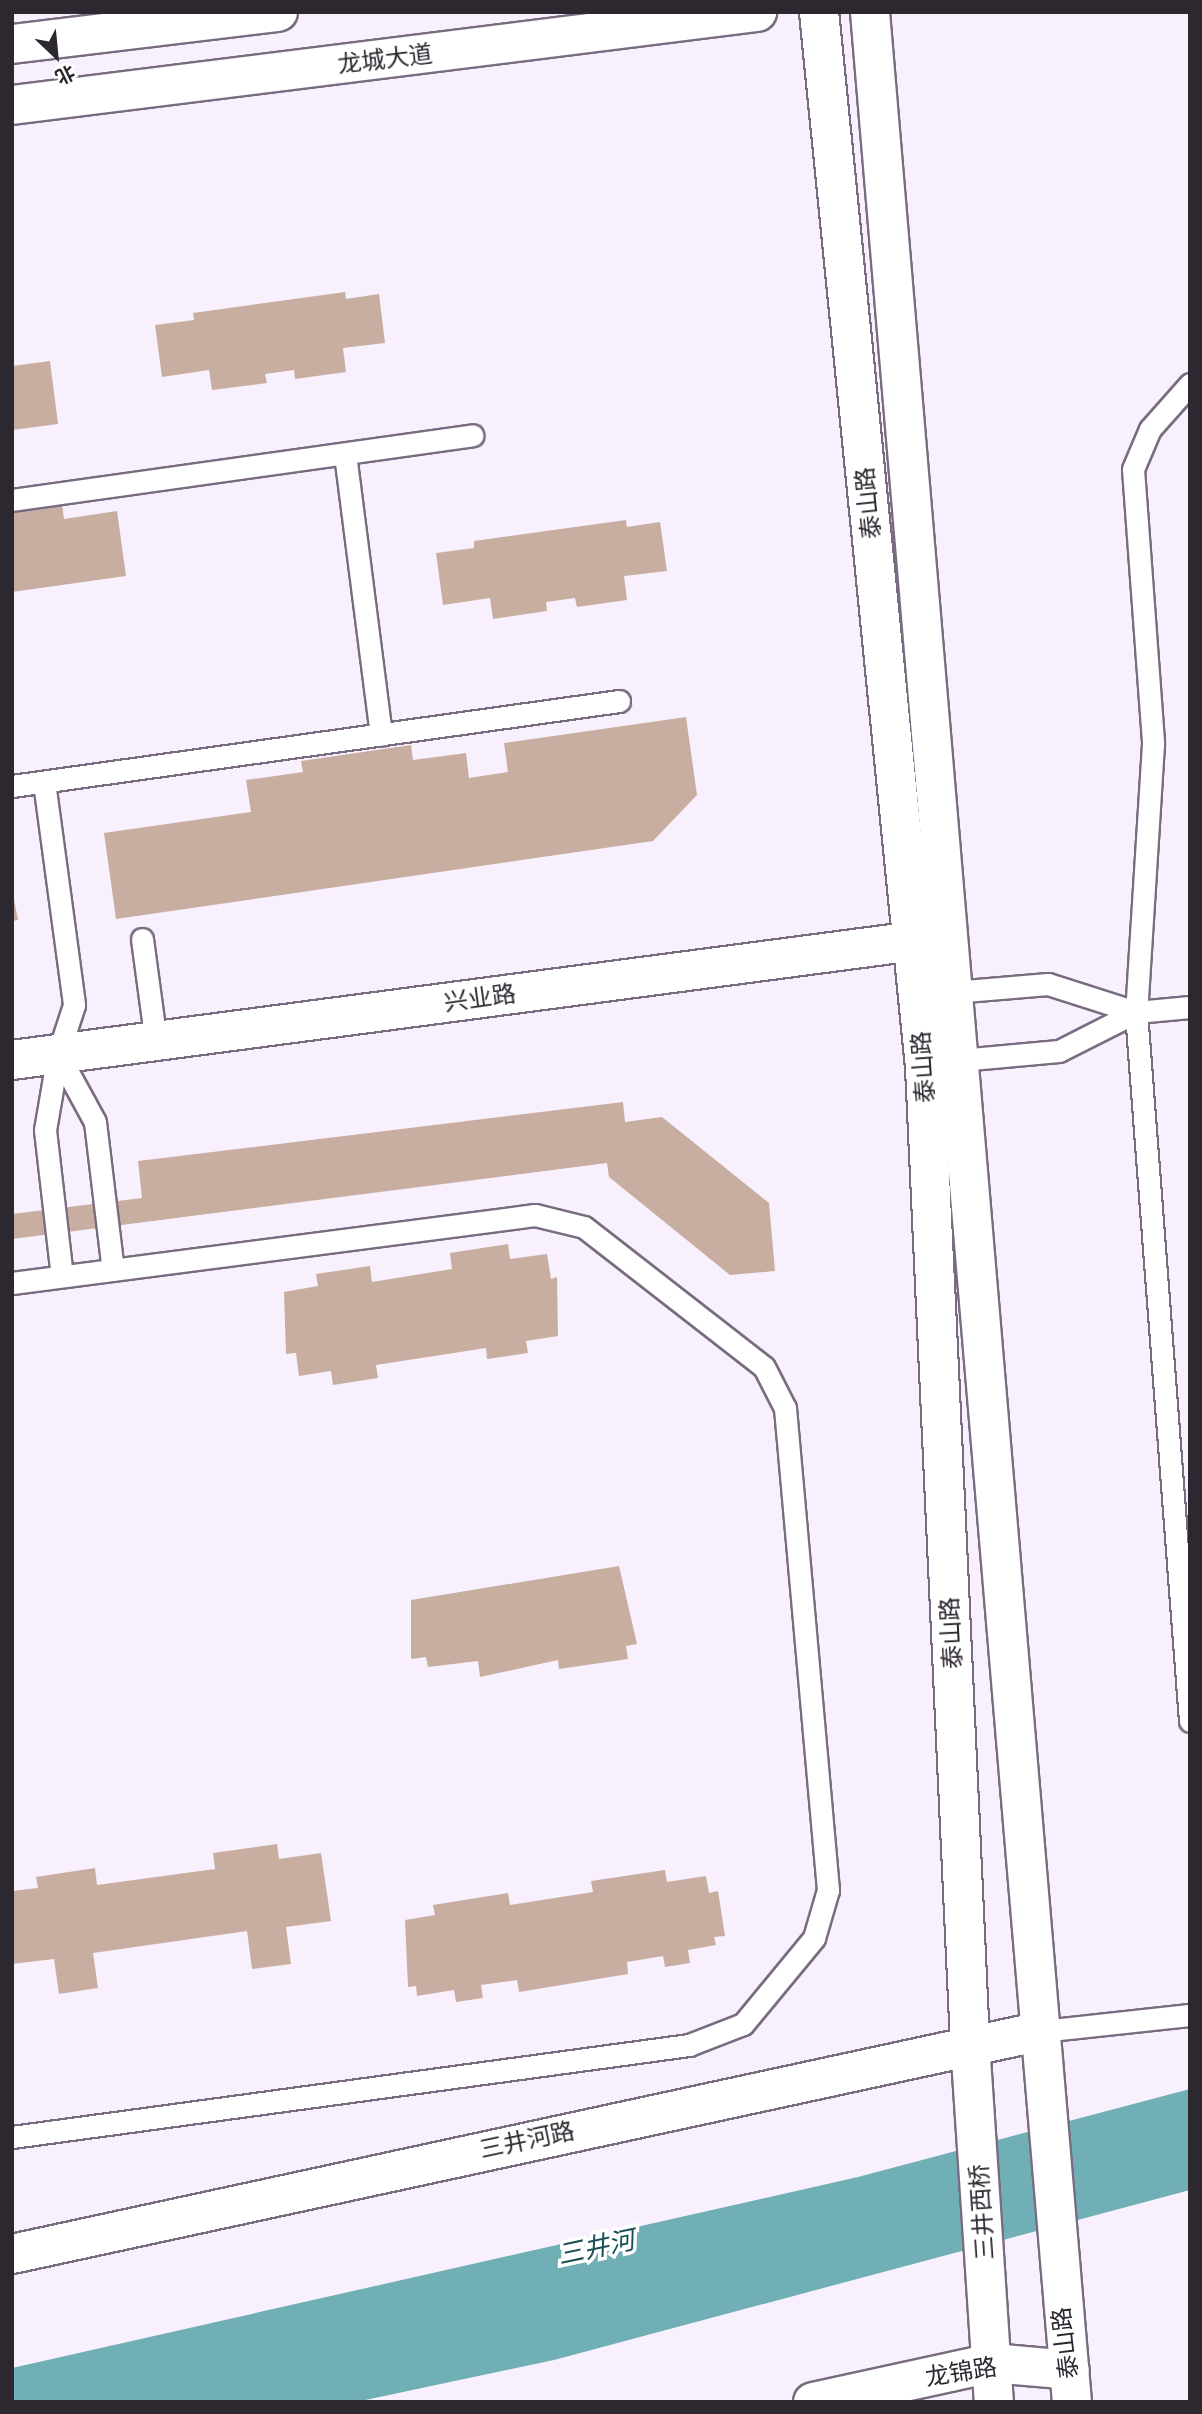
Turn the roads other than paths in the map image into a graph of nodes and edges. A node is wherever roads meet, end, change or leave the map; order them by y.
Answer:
1 (278, 12) edge
2 (757, 12) edge
3 (819, 12) edge
4 (870, 12) edge
5 (12, 44) edge
6 (12, 105) edge
7 (1190, 384) edge
8 (472, 435) dead end
9 (345, 454) junction
10 (12, 500) edge
11 (619, 701) dead end
12 (381, 735) junction
13 (44, 782) junction
14 (12, 786) edge
15 (142, 939) dead end
16 (930, 939) junction
17 (953, 992) junction
18 (1190, 1007) edge
19 (1136, 1012) junction
20 (156, 1042) junction
21 (58, 1054) junction
22 (12, 1060) edge
23 (960, 1060) junction
24 (114, 1270) junction
25 (62, 1276) junction
26 (12, 1283) edge
27 (1190, 1721) edge
28 (1190, 2015) edge
29 (1042, 2031) junction
30 (970, 2043) junction
31 (977, 2126) joint
32 (12, 2137) edge
33 (12, 2254) edge
34 (992, 2363) junction
35 (1071, 2386) edge
36 (813, 2402) edge
37 (994, 2402) edge

1 - 5 main road
2 - 6 main road, 龙城大道
3 - 16 main road, 泰山路
4 - 16 main road, 泰山路
7 - 19 lane
8 - 9 lane
9 - 10 lane
9 - 12 lane
11 - 12 lane
12 - 13 lane
13 - 14 lane
13 - 21 lane
15 - 20 lane
16 - 17 main road, 泰山路
16 - 20 main road, 兴业路
16 - 30 main road, 泰山路
17 - 19 lane
17 - 23 main road, 泰山路
18 - 19 lane
19 - 23 lane
19 - 27 lane
20 - 21 main road, 兴业路
21 - 22 main road, 兴业路
21 - 24 lane
21 - 25 lane
23 - 29 main road, 泰山路
24 - 25 lane
24 - 32 lane
25 - 26 lane
28 - 29 lane
29 - 30 main road, 三井河路
29 - 35 main road, 泰山路
30 - 31 main road, 泰山路
30 - 33 main road, 三井河路
31 - 34 main road, 三井西桥
34 - 35 main road, 龙锦路
34 - 36 main road, 龙锦路
34 - 37 main road
35 - 37 main road, 龙锦路

